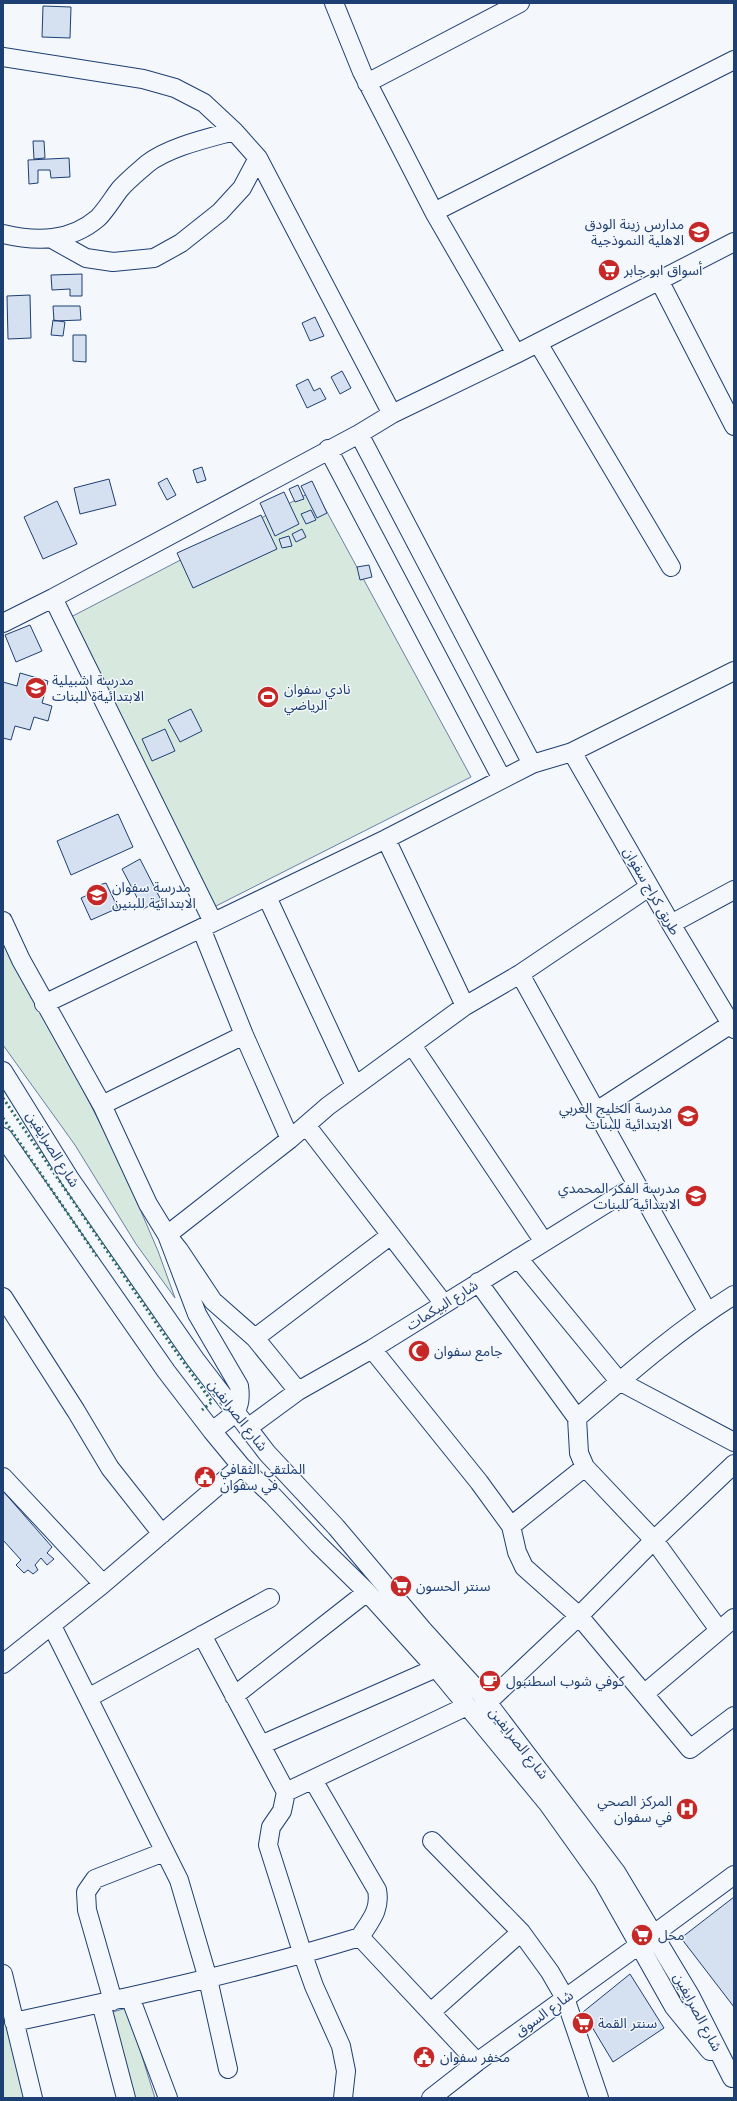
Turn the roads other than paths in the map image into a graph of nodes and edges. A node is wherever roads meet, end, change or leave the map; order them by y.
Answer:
1 (334, 3) edge
2 (520, 3) edge
3 (3, 58) edge
4 (734, 60) edge
5 (367, 83) junction
6 (234, 130) junction
7 (258, 158) junction
8 (434, 212) junction
9 (3, 234) edge
10 (52, 239) junction
11 (734, 242) edge
12 (659, 280) junction
13 (538, 343) junction
14 (516, 354) junction
15 (392, 414) junction
16 (734, 426) edge
17 (359, 434) junction
18 (328, 449) junction
19 (671, 567) dead end
20 (53, 598) junction
21 (3, 623) edge
22 (733, 674) edge
23 (572, 752) junction
24 (532, 764) junction
25 (502, 779) junction
26 (386, 839) junction
27 (649, 886) junction
28 (734, 890) edge
29 (267, 896) junction
30 (3, 921) edge
31 (671, 924) junction
32 (207, 925) junction
33 (520, 974) junction
34 (44, 1004) junction
35 (465, 1006) junction
36 (732, 1027) edge
37 (244, 1035) junction
38 (412, 1045) junction
39 (3, 1071) edge
40 (355, 1086) junction
41 (102, 1105) junction
42 (595, 1112) junction
43 (306, 1125) junction
44 (3, 1137) edge
45 (290, 1138) junction
46 (636, 1185) junction
47 (167, 1235) junction
48 (391, 1235) junction
49 (544, 1242) junction
50 (518, 1258) junction
51 (478, 1282) junction
52 (734, 1294) edge
53 (3, 1297) edge
54 (213, 1301) junction
55 (444, 1304) junction
56 (707, 1311) junction
57 (197, 1314) junction
58 (9, 1318) edge
59 (174, 1331) junction
60 (255, 1338) junction
61 (372, 1349) junction
62 (619, 1381) junction
63 (298, 1391) junction
64 (237, 1411) junction
65 (577, 1418) junction
66 (249, 1427) junction
67 (212, 1431) junction
68 (734, 1442) edge
69 (734, 1464) edge
70 (241, 1466) junction
71 (584, 1466) junction
72 (3, 1477) edge
73 (511, 1526) junction
74 (336, 1527) junction
75 (162, 1534) junction
76 (654, 1540) junction
77 (318, 1544) junction
78 (103, 1584) junction
79 (367, 1592) junction
80 (270, 1598) dead end
81 (579, 1616) junction
82 (734, 1618) edge
83 (52, 1626) junction
84 (719, 1630) junction
85 (202, 1635) junction
86 (3, 1664) edge
87 (436, 1668) junction
88 (644, 1694) junction
89 (234, 1696) junction
90 (88, 1698) junction
91 (488, 1702) junction
92 (468, 1706) junction
93 (734, 1716) edge
94 (261, 1745) junction
95 (313, 1780) junction
96 (286, 1792) junction
97 (432, 1841) dead end
98 (164, 1852) junction
99 (734, 1875) edge
100 (521, 1932) junction
101 (654, 1934) junction
102 (360, 1937) junction
103 (639, 1944) junction
104 (303, 1954) junction
105 (3, 1974) edge
106 (208, 1979) junction
107 (565, 1998) junction
108 (115, 2000) junction
109 (431, 2012) junction
110 (14, 2022) junction
111 (477, 2062) junction
112 (228, 2069) dead end
113 (733, 2079) edge
114 (33, 2098) edge
115 (126, 2098) edge
116 (168, 2098) edge
117 (343, 2098) edge
118 (431, 2098) edge
119 (600, 2098) edge

1 - 5 street
2 - 5 street
3 - 6 street
4 - 8 street
5 - 8 street
6 - 7 street
6 - 10 street
7 - 10 street
7 - 15 street
8 - 14 street
9 - 10 street
11 - 12 street
12 - 13 street
12 - 16 street
13 - 14 street
13 - 19 street
14 - 15 street
15 - 17 street
17 - 18 street
17 - 24 street
18 - 20 street
18 - 25 street
20 - 21 street
20 - 32 street
22 - 23 street
23 - 24 street
23 - 27 street, طريق كراج سفوان
24 - 25 street
25 - 26 street
26 - 29 street
26 - 35 street
27 - 31 street, طريق كراج سفوان
27 - 33 street
28 - 31 street
29 - 32 street
29 - 40 street
30 - 34 street
31 - 36 street, طريق كراج سفوان
32 - 34 street
32 - 37 street
33 - 35 street
33 - 42 street
34 - 41 street
35 - 38 street
36 - 42 street
37 - 41 street
37 - 45 street
38 - 40 street
38 - 49 street
39 - 59 street, شارع الصرايفين
40 - 43 street
41 - 47 street
42 - 46 street
43 - 45 street
43 - 48 street
44 - 67 street, شارع الصرايفين
45 - 47 street
46 - 49 street, شارع البيكمات
46 - 56 street
47 - 54 street
47 - 57 street
48 - 55 street
48 - 60 street
49 - 50 street, شارع البيكمات
50 - 51 street, شارع البيكمات
50 - 62 street
51 - 55 street, شارع البيكمات
51 - 65 street
52 - 56 street
53 - 58 street
54 - 57 street
54 - 60 street
55 - 61 street, شارع البيكمات
56 - 62 street
57 - 59 street
57 - 64 street
58 - 75 street
59 - 64 street, شارع الصرايفين
60 - 63 street
61 - 63 street, شارع البيكمات
61 - 73 street
62 - 65 street
62 - 68 street
63 - 66 street, شارع البيكمات
64 - 66 street, شارع الصرايفين
64 - 67 street
65 - 71 street
66 - 74 street, شارع الصرايفين
67 - 70 street, شارع الصرايفين
69 - 76 street
70 - 75 street
70 - 77 street, شارع الصرايفين
71 - 73 street
71 - 76 street
72 - 78 street
73 - 81 street
74 - 77 street
74 - 91 street, شارع الصرايفين
75 - 78 street
76 - 81 street
76 - 84 street
77 - 79 street, شارع الصرايفين
78 - 83 street
79 - 87 street, شارع الصرايفين
79 - 89 street
80 - 85 street
81 - 88 street
81 - 91 street
82 - 84 street
83 - 86 street
83 - 90 street
84 - 88 street
85 - 89 street
85 - 90 street
87 - 92 street, شارع الصرايفين
87 - 94 street
88 - 93 street
89 - 94 street
90 - 98 street
91 - 101 street, شارع الصرايفين
92 - 95 street
92 - 103 street, شارع الصرايفين
94 - 96 street
95 - 96 street
95 - 102 street
96 - 104 street
97 - 100 street
98 - 106 street
98 - 108 street
99 - 101 street
100 - 107 street
100 - 109 street
101 - 113 street, شارع الصرايفين
102 - 104 street
102 - 109 street
103 - 107 street, شارع السوق
103 - 113 street, شارع الصرايفين
104 - 106 street
104 - 117 street
105 - 110 street
106 - 108 street
106 - 112 street
107 - 111 street, شارع السوق
107 - 119 street
108 - 110 street
108 - 115 street
108 - 116 street
109 - 111 street
110 - 114 street
111 - 118 street, شارع السوق

